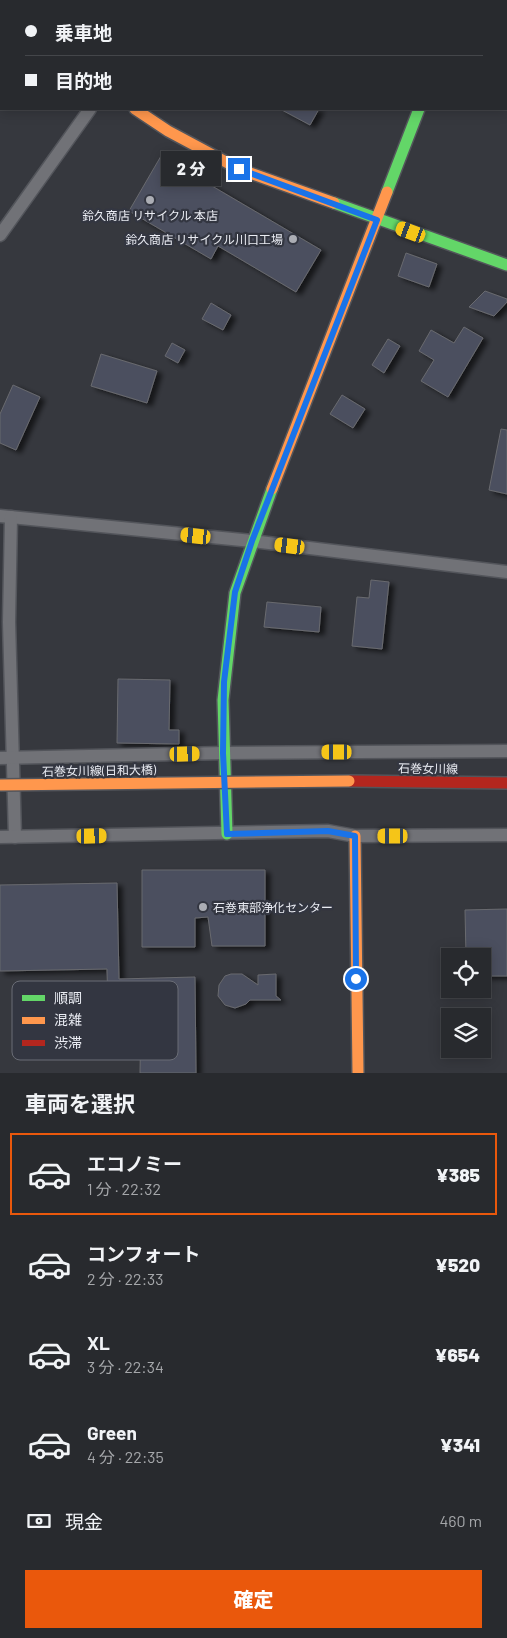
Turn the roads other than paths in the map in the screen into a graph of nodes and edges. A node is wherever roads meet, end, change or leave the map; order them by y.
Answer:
1 (89, 110) edge
2 (136, 110) edge
3 (419, 110) edge
4 (377, 220) junction
5 (0, 235) edge
6 (507, 265) edge
7 (6, 517) edge
8 (252, 541) junction
9 (507, 572) edge
10 (5, 622) edge
11 (507, 751) edge
12 (223, 753) junction
13 (6, 758) edge
14 (349, 781) joint
15 (507, 783) edge
16 (0, 784) edge
17 (227, 834) junction
18 (507, 835) edge
19 (355, 836) junction
20 (0, 837) edge
21 (15, 837) junction
22 (358, 1073) edge

1 - 5 street
2 - 4 street
3 - 4 street
4 - 6 street
4 - 8 street
7 - 8 street
7 - 10 street
8 - 9 street
8 - 12 street
10 - 13 street
11 - 12 street
12 - 13 street
12 - 17 street
13 - 21 street
14 - 15 street, 石巻女川線
14 - 16 street, 石巻女川線(日和大橋), bridge
17 - 19 street
17 - 21 street
18 - 19 street
19 - 22 street
20 - 21 street

